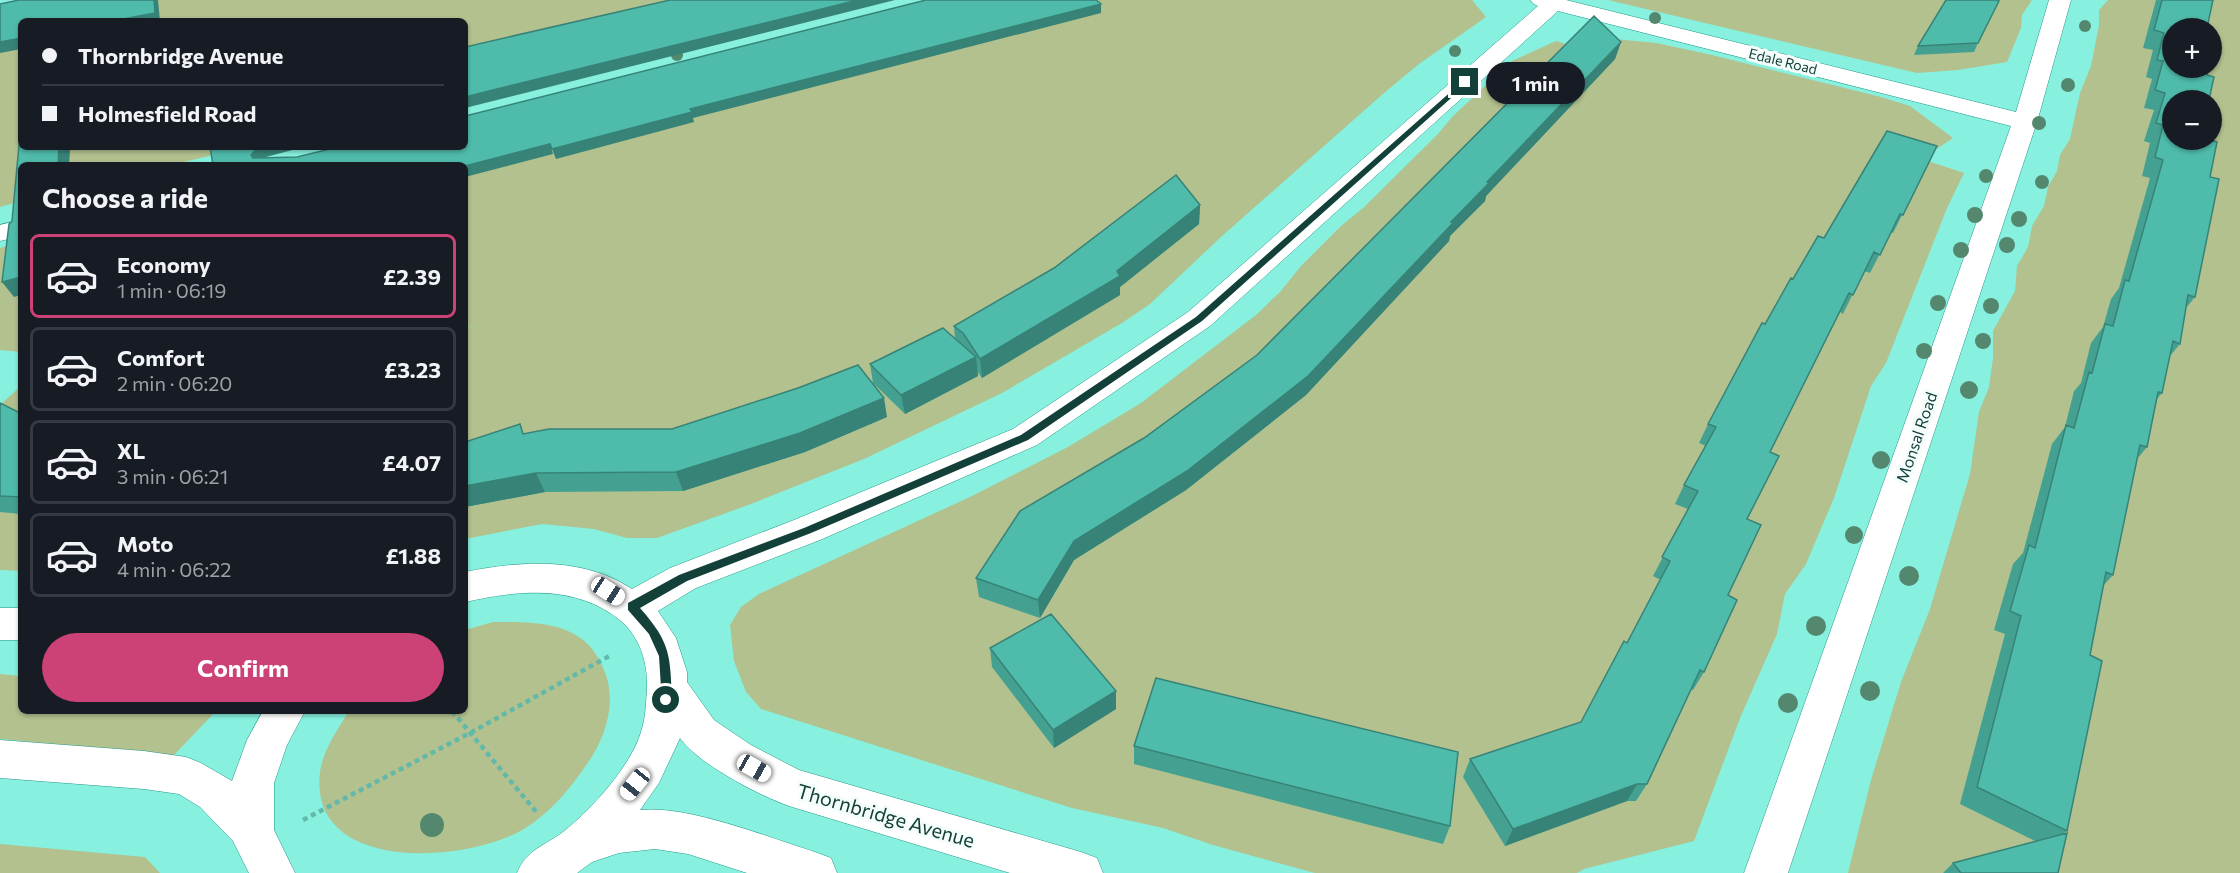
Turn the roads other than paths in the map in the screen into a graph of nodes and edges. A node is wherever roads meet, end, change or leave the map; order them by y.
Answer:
1 (2060, 0) edge
2 (1548, 2) edge
3 (2025, 122) junction
4 (18, 229) edge
5 (0, 233) edge
6 (468, 585) edge
7 (643, 619) junction
8 (0, 624) edge
9 (18, 624) edge
10 (667, 686) junction
11 (283, 714) edge
12 (0, 759) edge
13 (260, 849) edge
14 (562, 857) edge
15 (814, 873) edge
16 (1081, 873) edge
17 (1766, 873) edge

1 - 3 street, Monsal Road
2 - 3 street, Edale Road
2 - 7 street
3 - 17 street, Monsal Road
4 - 5 street
6 - 7 street
7 - 10 street, Thornbridge Avenue
8 - 9 street
10 - 14 street
10 - 16 street, Thornbridge Avenue
11 - 13 street
12 - 13 street
14 - 15 street

